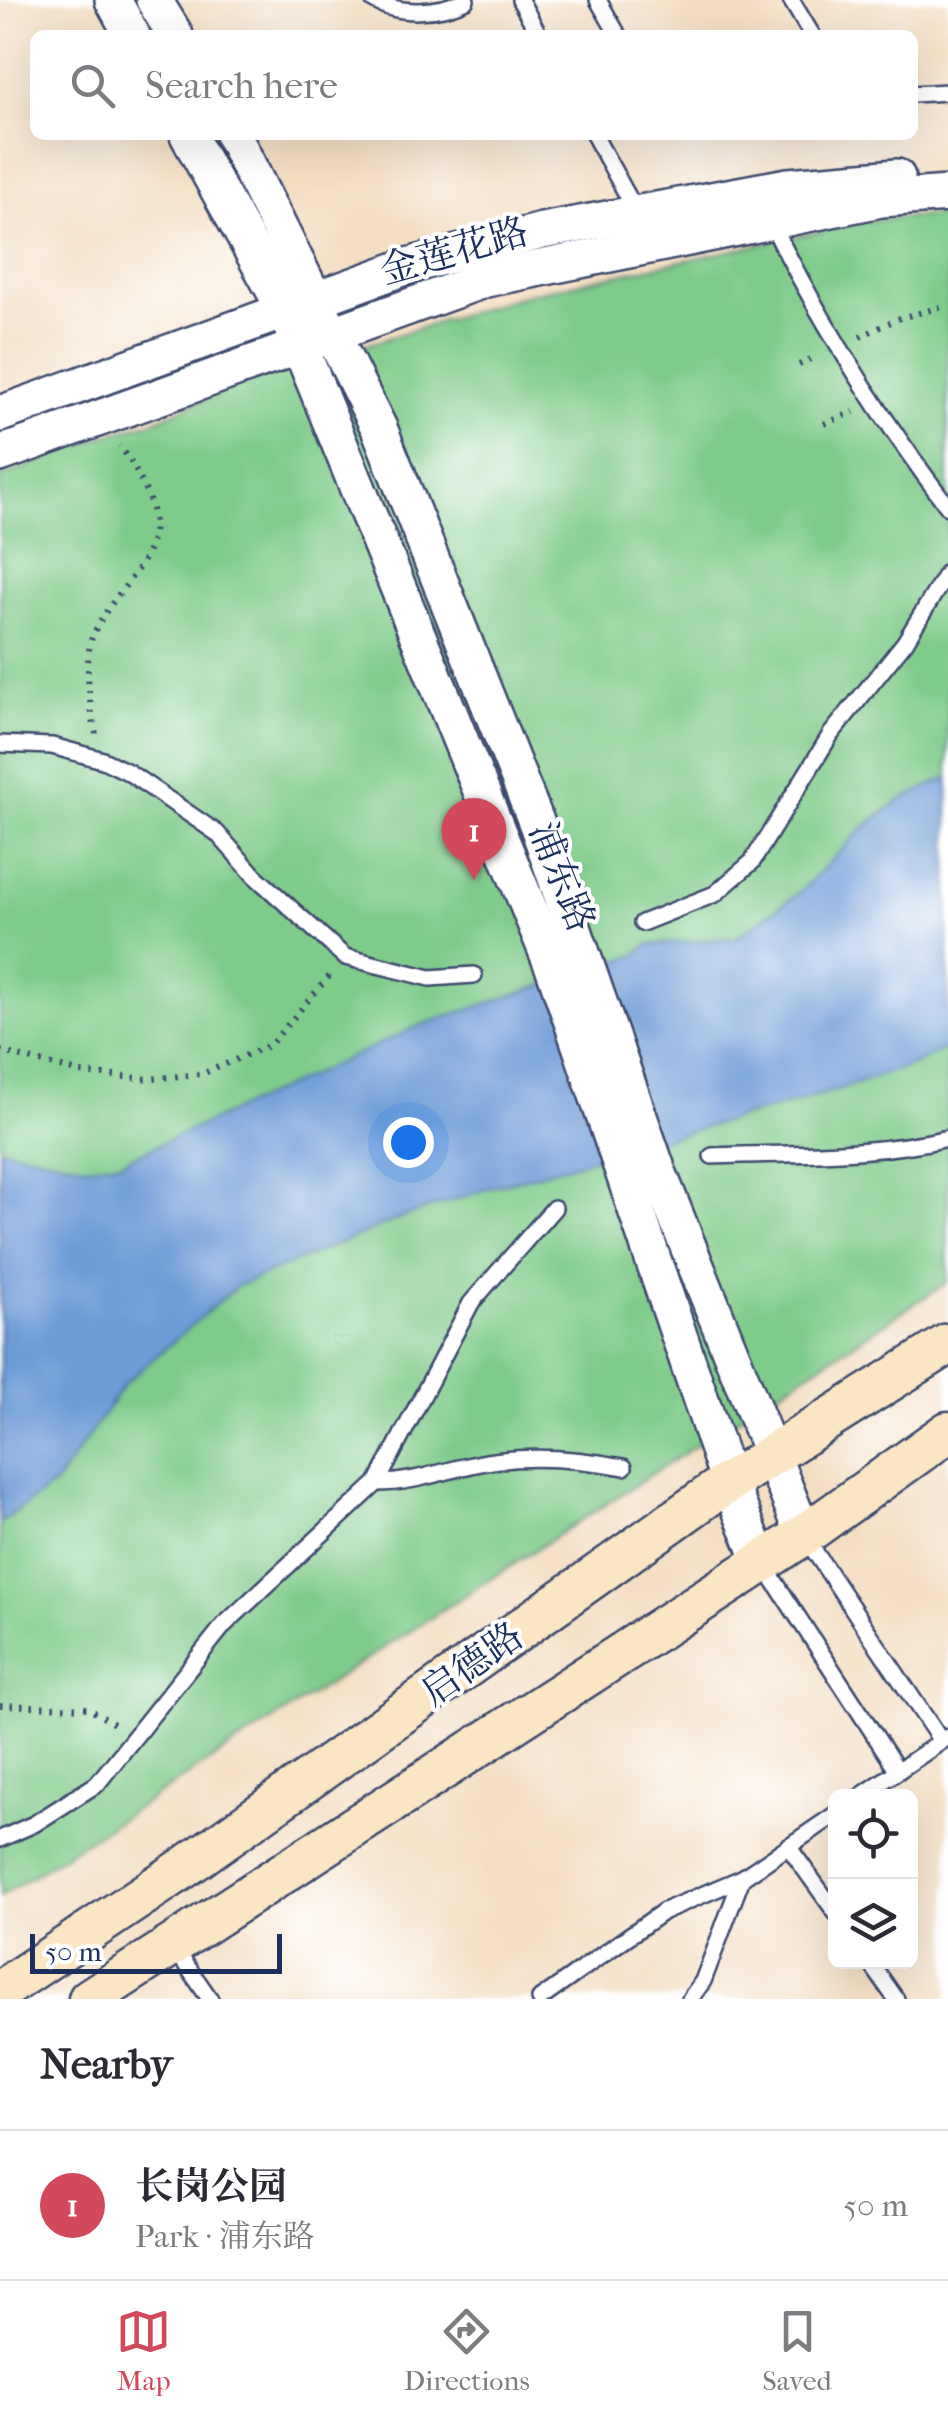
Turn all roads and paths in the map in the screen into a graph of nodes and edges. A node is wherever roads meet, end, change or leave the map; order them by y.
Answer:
1 (113, 0) edge
2 (154, 0) edge
3 (373, 0) edge
4 (466, 0) edge
5 (520, 0) edge
6 (598, 0) edge
7 (792, 0) edge
8 (129, 30) edge
9 (171, 30) edge
10 (536, 30) edge
11 (615, 30) edge
12 (809, 30) edge
13 (948, 92) edge
14 (918, 94) edge
15 (191, 140) edge
16 (236, 140) edge
17 (597, 140) edge
18 (948, 172) edge
19 (948, 194) edge
20 (637, 213) junction
21 (770, 222) junction
22 (300, 304) junction
23 (948, 305) edge
24 (316, 339) junction
25 (837, 346) junction
26 (0, 414) edge
27 (108, 434) dead end
28 (0, 454) edge
29 (948, 507) edge
30 (948, 571) edge
31 (0, 744) edge
32 (102, 760) junction
33 (642, 923) dead end
34 (345, 956) junction
35 (474, 975) dead end
36 (0, 1050) edge
37 (948, 1138) edge
38 (712, 1156) dead end
39 (554, 1208) dead end
40 (948, 1344) edge
41 (948, 1432) edge
42 (772, 1454) junction
43 (624, 1467) dead end
44 (729, 1482) junction
45 (377, 1483) junction
46 (804, 1535) junction
47 (761, 1560) junction
48 (0, 1705) edge
49 (135, 1737) junction
50 (945, 1739) edge
51 (898, 1771) junction
52 (871, 1789) edge
53 (828, 1819) edge
54 (0, 1839) edge
55 (788, 1846) junction
56 (742, 1878) junction
57 (828, 1902) edge
58 (173, 1946) junction
59 (875, 1969) edge
60 (0, 1991) edge
61 (98, 1996) edge
62 (210, 1999) edge
63 (540, 1999) edge
64 (690, 1999) edge
65 (896, 1999) edge

1 - 8 street
2 - 9 street
3 - 4 lane
5 - 10 lane
6 - 11 lane
7 - 12 lane
13 - 14 lane
15 - 22 street, 浦东路
16 - 22 street, 浦东路
17 - 20 lane
18 - 20 street, 金莲花路
19 - 21 street, 金莲花路
20 - 22 street, 金莲花路
21 - 24 street, 金莲花路
21 - 25 lane
22 - 24 street, 浦东路
22 - 26 street, 金莲花路
23 - 25 path
24 - 28 street, 金莲花路
24 - 42 street, 浦东路
24 - 44 street, 浦东路
25 - 29 lane
27 - 32 path
30 - 33 lane
31 - 32 lane
32 - 34 lane
34 - 35 lane
34 - 36 path
37 - 38 lane
39 - 45 lane
40 - 42 main road, 启德路
41 - 46 main road, 启德路
42 - 44 main road, 启德路
42 - 46 street, 浦东路
43 - 45 lane
44 - 47 street, 浦东路
44 - 60 main road, 启德路
45 - 49 lane
46 - 47 main road, 启德路
46 - 50 lane
47 - 51 lane
47 - 58 main road, 启德路
48 - 49 path
49 - 54 lane
50 - 51 lane
51 - 52 lane
53 - 55 lane
55 - 56 lane
55 - 57 lane
56 - 63 lane
56 - 64 lane
58 - 61 main road, 启德路
58 - 62 lane
59 - 65 lane

